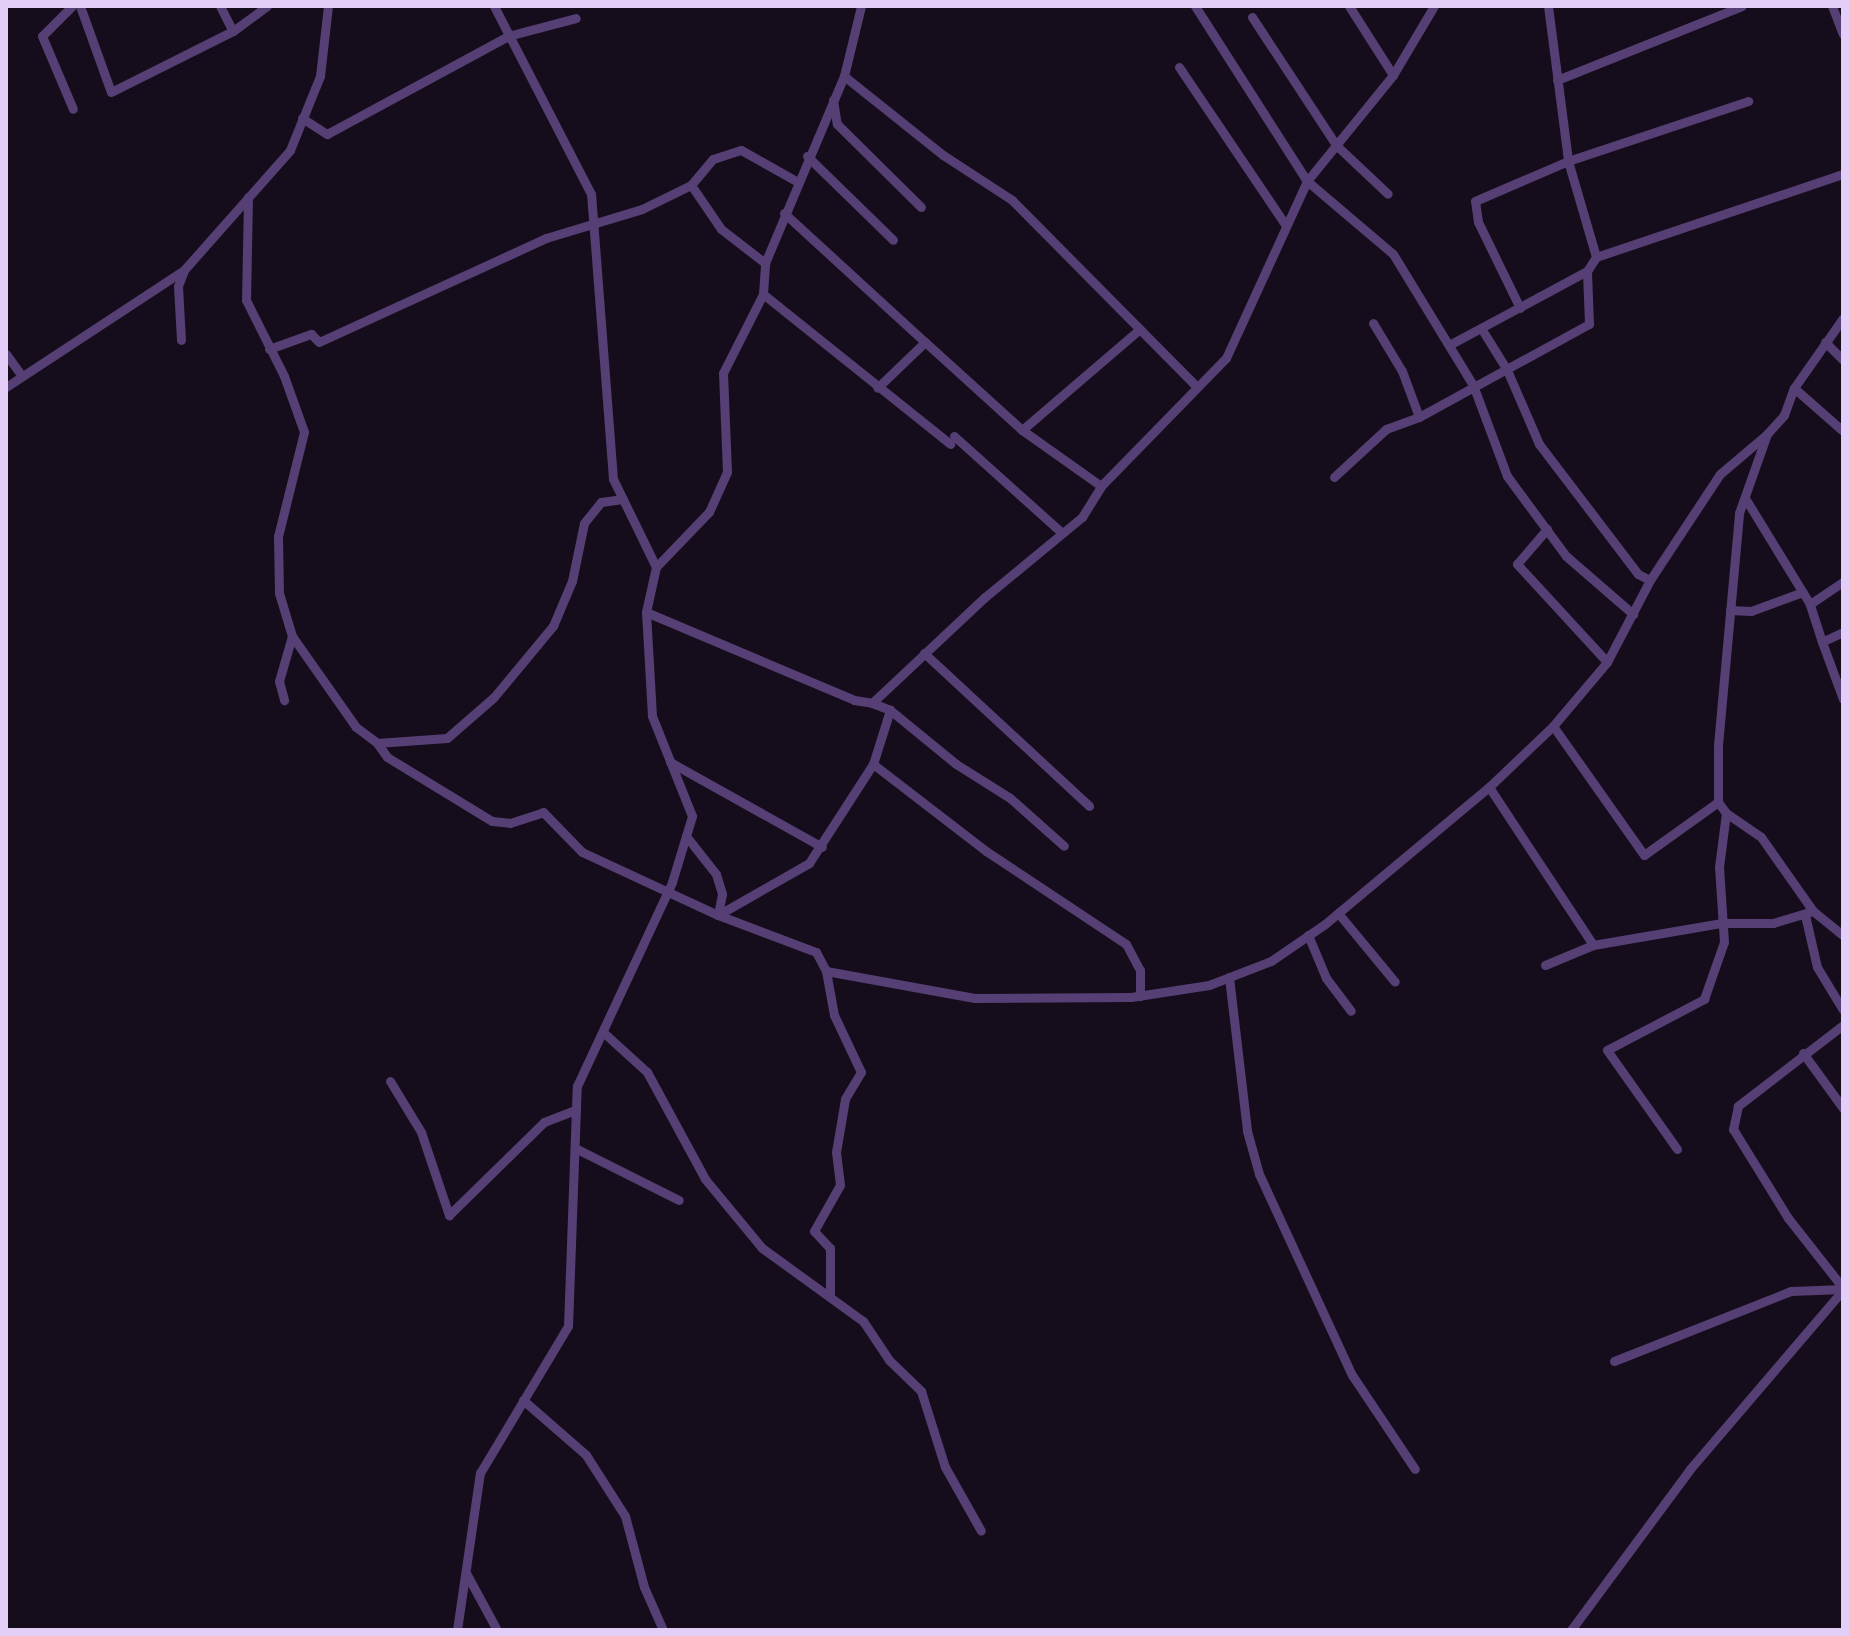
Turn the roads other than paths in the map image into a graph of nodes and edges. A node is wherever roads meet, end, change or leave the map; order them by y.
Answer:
1 (72, 6) edge
2 (80, 6) edge
3 (220, 6) edge
4 (267, 6) edge
5 (328, 6) edge
6 (861, 6) edge
7 (1195, 6) edge
8 (1349, 6) edge
9 (1434, 6) edge
10 (1548, 6) edge
11 (1742, 6) edge
12 (1832, 6) edge
13 (496, 8) edge
14 (1252, 17) dead end
15 (576, 18) dead end
16 (233, 31) junction
17 (1843, 34) edge
18 (508, 36) junction
19 (1179, 67) dead end
20 (1393, 75) junction
21 (844, 76) junction
22 (1557, 80) junction
23 (833, 100) junction
24 (1748, 101) dead end
25 (73, 109) dead end
26 (302, 118) junction
27 (1336, 145) junction
28 (807, 156) junction
29 (1568, 161) junction
30 (1843, 174) edge
31 (1307, 181) junction
32 (798, 182) junction
33 (691, 185) junction
34 (1388, 194) dead end
35 (248, 197) junction
36 (921, 207) dead end
37 (784, 213) junction
38 (1285, 224) junction
39 (593, 227) junction
40 (893, 240) dead end
41 (1596, 257) junction
42 (765, 263) junction
43 (184, 270) junction
44 (1587, 271) junction
45 (763, 294) junction
46 (1520, 308) junction
47 (1843, 318) edge
48 (1373, 323) dead end
49 (1481, 328) junction
50 (1140, 329) junction
51 (181, 340) dead end
52 (925, 342) junction
53 (1825, 342) junction
54 (1449, 345) junction
55 (269, 349) junction
56 (6, 354) edge
57 (1843, 360) edge
58 (1507, 370) junction
59 (21, 375) junction
60 (1473, 385) junction
61 (1196, 386) junction
62 (6, 387) edge
63 (877, 388) junction
64 (1794, 388) junction
65 (1419, 417) junction
66 (1022, 430) junction
67 (1843, 431) edge
68 (1767, 434) junction
69 (1334, 477) dead end
70 (1101, 486) junction
71 (1745, 498) junction
72 (623, 499) junction
73 (1547, 529) junction
74 (1062, 533) junction
75 (656, 567) junction
76 (1650, 580) junction
77 (1843, 582) edge
78 (1803, 592) junction
79 (1810, 604) junction
80 (1730, 610) junction
81 (646, 612) junction
82 (1633, 614) junction
83 (1843, 632) edge
84 (292, 636) junction
85 (1822, 642) junction
86 (924, 653) junction
87 (1607, 662) junction
88 (1843, 699) edge
89 (284, 700) dead end
90 (872, 703) junction
91 (890, 710) junction
92 (1553, 726) junction
93 (377, 743) junction
94 (670, 762) junction
95 (873, 764) junction
96 (1489, 787) junction
97 (1718, 802) junction
98 (1089, 806) dead end
99 (1726, 813) junction
100 (686, 836) junction
101 (1064, 846) dead end
102 (822, 847) junction
103 (667, 892) junction
104 (1338, 913) junction
105 (1809, 913) junction
106 (718, 915) junction
107 (1722, 923) junction
108 (1308, 935) junction
109 (1843, 935) edge
110 (1593, 945) junction
111 (1545, 965) dead end
112 (826, 971) junction
113 (1229, 977) junction
114 (1395, 982) dead end
115 (1140, 996) junction
116 (1843, 1010) edge
117 (1351, 1011) dead end
118 (1843, 1025) edge
119 (603, 1032) junction
120 (1803, 1053) junction
121 (390, 1081) dead end
122 (1843, 1108) edge
123 (576, 1110) junction
124 (575, 1148) junction
125 (1677, 1149) dead end
126 (679, 1200) dead end
127 (1843, 1289) edge
128 (830, 1293) junction
129 (1614, 1361) dead end
130 (523, 1400) junction
131 (1415, 1469) dead end
132 (981, 1531) dead end
133 (465, 1572) junction
134 (457, 1630) edge
135 (497, 1630) edge
136 (663, 1630) edge
137 (1571, 1630) edge

1 - 25 street
2 - 16 street
3 - 16 street
4 - 16 street
5 - 26 street
6 - 21 street
7 - 31 street
8 - 20 street
9 - 20 street
10 - 22 street
11 - 22 street
12 - 17 street
13 - 18 street
14 - 27 street
15 - 18 street
18 - 26 street
18 - 39 street
19 - 38 street
20 - 27 street
21 - 23 street
21 - 50 street
22 - 29 street
23 - 28 street
23 - 36 street
24 - 29 street
26 - 35 street
27 - 31 street
27 - 34 street
28 - 32 street
28 - 40 street
29 - 41 street
29 - 46 street
30 - 41 street
31 - 38 street
31 - 54 street
32 - 33 street
32 - 37 street
33 - 39 street
33 - 42 street
35 - 43 street
35 - 55 street
37 - 42 street
37 - 52 street
38 - 61 street
39 - 55 street
39 - 72 street
41 - 44 street
42 - 45 street
43 - 51 street
43 - 59 street
44 - 46 street
44 - 58 street
45 - 63 street
45 - 75 street
46 - 49 street
47 - 53 street
48 - 65 street
49 - 54 street
49 - 58 street
50 - 61 street
50 - 66 street
52 - 63 street
52 - 66 street
53 - 57 street
53 - 64 street
54 - 60 street
55 - 84 street
56 - 59 street
58 - 60 street
58 - 76 street
59 - 62 street
60 - 65 street
60 - 73 street
61 - 70 street
63 - 74 street
64 - 67 street
64 - 68 street
65 - 69 street
66 - 70 street
68 - 71 street
68 - 76 street
70 - 74 street
71 - 78 street
71 - 80 street
72 - 75 street
72 - 93 street
73 - 82 street
73 - 87 street
74 - 86 street
75 - 81 street
76 - 82 street
77 - 79 street
78 - 79 street
78 - 80 street
79 - 85 street
80 - 97 street
81 - 90 street
81 - 94 street
82 - 87 street
83 - 85 street
84 - 89 street
84 - 93 street
85 - 88 street
86 - 90 street
86 - 98 street
87 - 92 street
90 - 91 street
91 - 95 street
91 - 101 street
92 - 96 street
92 - 97 street
93 - 103 street
94 - 100 street
94 - 102 street
95 - 102 street
95 - 115 street
96 - 104 street
96 - 110 street
97 - 99 street
99 - 105 street
99 - 107 street
100 - 103 street
100 - 106 street
102 - 106 street
103 - 106 street
103 - 119 street
104 - 108 street
104 - 114 street
105 - 107 street
105 - 109 street
105 - 116 street
106 - 112 street
107 - 110 street
107 - 125 street
108 - 113 street
108 - 117 street
110 - 111 street
112 - 115 street
112 - 128 street
113 - 115 street
113 - 131 street
118 - 120 street
119 - 123 street
119 - 128 street
120 - 122 street
120 - 127 street
121 - 123 street
123 - 124 street
124 - 126 street
124 - 130 street
127 - 129 street
127 - 137 street
128 - 132 street
130 - 133 street
130 - 136 street
133 - 134 street
133 - 135 street

